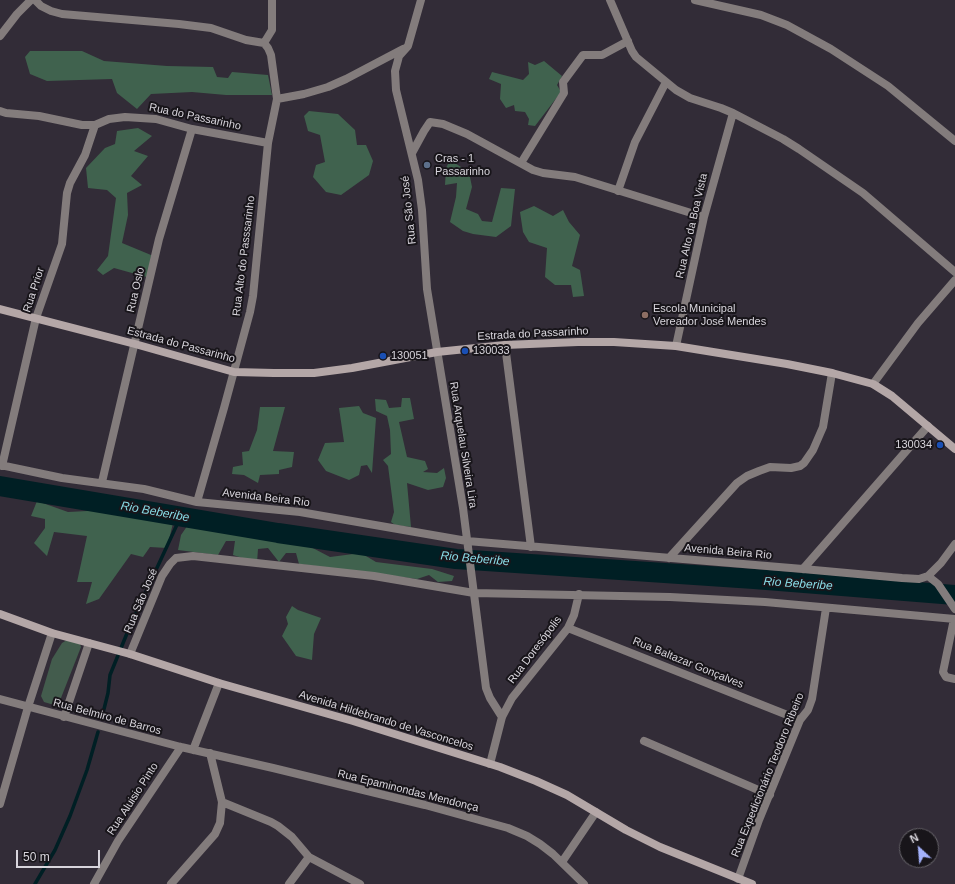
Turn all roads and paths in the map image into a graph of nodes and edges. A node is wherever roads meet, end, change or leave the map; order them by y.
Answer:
1 (31, 0) edge
2 (35, 0) edge
3 (272, 0) edge
4 (421, 0) edge
5 (610, 0) edge
6 (695, 0) edge
7 (0, 36) edge
8 (628, 41) junction
9 (264, 43) junction
10 (408, 46) junction
11 (666, 82) junction
12 (276, 99) junction
13 (0, 111) edge
14 (733, 113) junction
15 (95, 125) junction
16 (192, 129) junction
17 (955, 141) edge
18 (268, 143) junction
19 (412, 153) junction
20 (522, 163) junction
21 (618, 191) junction
22 (704, 217) junction
23 (955, 272) edge
24 (955, 280) edge
25 (0, 309) edge
26 (36, 318) junction
27 (135, 344) junction
28 (505, 345) junction
29 (676, 346) junction
30 (437, 352) junction
31 (234, 372) junction
32 (832, 373) junction
33 (873, 384) junction
34 (928, 426) junction
35 (955, 449) edge
36 (1, 465) edge
37 (102, 482) junction
38 (197, 502) junction
39 (467, 541) junction
40 (955, 544) edge
41 (531, 547) junction
42 (669, 558) junction
43 (803, 569) junction
44 (926, 577) junction
45 (474, 593) junction
46 (579, 594) junction
47 (826, 608) junction
48 (955, 609) edge
49 (0, 614) edge
50 (955, 619) edge
51 (568, 628) junction
52 (52, 633) junction
53 (89, 643) junction
54 (127, 654) junction
55 (955, 679) edge
56 (219, 683) junction
57 (0, 699) edge
58 (28, 707) junction
59 (502, 716) junction
60 (64, 717) junction
61 (800, 720) junction
62 (644, 741) dead end
63 (181, 747) junction
64 (193, 750) junction
65 (210, 753) junction
66 (490, 764) junction
67 (770, 795) junction
68 (1, 798) edge
69 (222, 802) junction
70 (596, 812) junction
71 (309, 857) junction
72 (562, 862) junction
73 (738, 878) junction
74 (94, 884) edge
75 (171, 884) edge
76 (289, 884) edge
77 (360, 884) edge
78 (584, 884) edge
79 (749, 884) edge

1 - 7 street
2 - 9 street
3 - 9 street
4 - 10 street, Rua São José
5 - 8 street
6 - 17 street
8 - 11 street
8 - 20 street
9 - 12 street, Rua Alto do Passsarinho
10 - 12 street
10 - 19 street, Rua São José
11 - 14 street
11 - 21 street
12 - 18 street, Rua Alto do Passsarinho
13 - 15 street, Rua do Passarinho
14 - 22 street, Rua Alto da Boa Vista
14 - 23 street
15 - 16 street, Rua do Passarinho
15 - 26 street, Rua Prior
16 - 18 street, Rua do Passarinho
16 - 27 street, Rua Oslo
18 - 31 street, Rua Alto do Passsarinho
19 - 20 street
19 - 30 street, Rua São José
20 - 21 street
21 - 22 street
22 - 29 street, Rua Alto da Boa Vista
24 - 33 street
25 - 26 street, Estrada do Passarinho
26 - 27 street, Estrada do Passarinho
26 - 36 street, Rua Prior
27 - 31 street, Estrada do Passarinho
27 - 37 street, Rua Oslo
28 - 29 street, Estrada do Passarinho
28 - 30 street, Estrada do Passarinho
28 - 41 street
29 - 32 street, Estrada do Passarinho
30 - 31 street, Estrada do Passarinho
30 - 39 street, Rua Arquelau Silveira Lira
31 - 38 street, Rua Alto do Passsarinho
32 - 33 street, Estrada do Passarinho
32 - 42 street
33 - 34 street, Estrada do Passarinho
34 - 35 street, Estrada do Passarinho
34 - 43 street
36 - 37 street, Avenida Beira Rio
37 - 38 street, Avenida Beira Rio
38 - 39 street, Avenida Beira Rio
39 - 41 street, Avenida Beira Rio
39 - 45 street, Rua Arquelau Silveira Lira
40 - 44 street
41 - 42 street, Avenida Beira Rio
42 - 43 street, Avenida Beira Rio
43 - 44 street, Avenida Beira Rio
44 - 48 street
45 - 46 street
45 - 54 street, Rua São José
45 - 59 street
46 - 47 street
46 - 51 street, Rua Doresópolis
47 - 50 street
47 - 61 street, Rua Expedicionário Teodoro Ribeiro
49 - 52 street, Avenida Hildebrando de Vasconcelos
50 - 55 street
51 - 59 street, Rua Doresópolis
51 - 61 street, Rua Baltazar Gonçalves
52 - 53 street, Avenida Hildebrando de Vasconcelos
52 - 58 street
53 - 54 street, Avenida Hildebrando de Vasconcelos
53 - 60 street
54 - 56 street, Avenida Hildebrando de Vasconcelos
56 - 64 street
56 - 66 street, Avenida Hildebrando de Vasconcelos
57 - 58 street, Rua Belmiro de Barros
58 - 60 street, Rua Belmiro de Barros
58 - 68 street
59 - 66 street
60 - 63 street, Rua Belmiro de Barros
61 - 67 street, Rua Expedicionário Teodoro Ribeiro
62 - 67 street
63 - 64 street, Rua Belmiro de Barros
63 - 74 street, Rua Aluisio Pinto
64 - 65 street, Rua Belmiro de Barros
65 - 69 street
65 - 72 street, Rua Epaminondas Mendonça
66 - 70 street, Avenida Hildebrando de Vasconcelos
67 - 73 street, Rua Expedicionário Teodoro Ribeiro
69 - 71 street
69 - 75 street
70 - 72 street
70 - 73 street, Avenida Hildebrando de Vasconcelos
71 - 76 street
71 - 77 street
72 - 78 street, Rua Epaminondas Mendonça
73 - 79 street, Avenida Hildebrando de Vasconcelos

